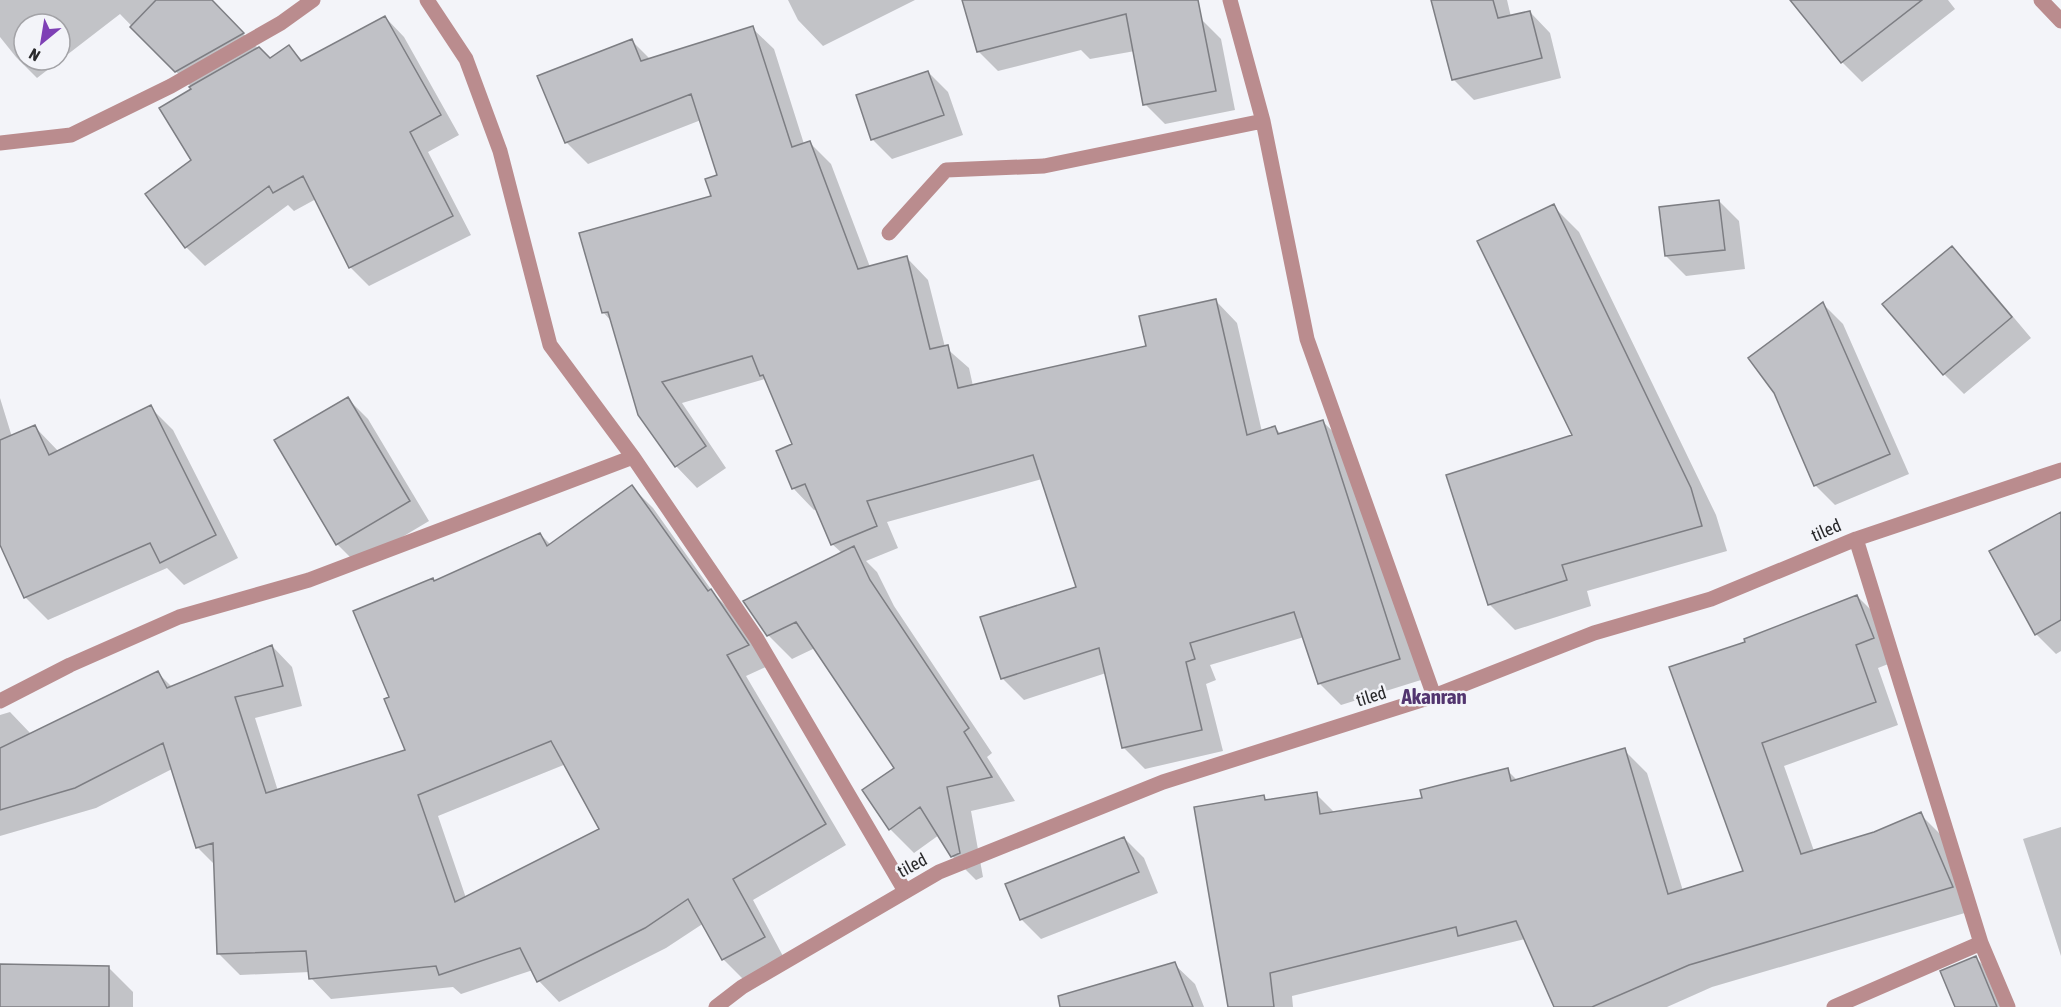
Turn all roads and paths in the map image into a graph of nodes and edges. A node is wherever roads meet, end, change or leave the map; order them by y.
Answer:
1 (313, 0) edge
2 (427, 0) edge
3 (1230, 0) edge
4 (2041, 0) edge
5 (2061, 21) edge
6 (1263, 121) junction
7 (0, 143) edge
8 (889, 232) dead end
9 (633, 457) junction
10 (2061, 470) edge
11 (1856, 539) junction
12 (1434, 696) junction
13 (0, 700) edge
14 (905, 891) junction
15 (1981, 943) junction
16 (716, 1007) edge
17 (1834, 1007) edge
18 (2008, 1007) edge

1 - 7 street
2 - 9 street
3 - 6 street
4 - 5 street
6 - 8 street
6 - 12 street
9 - 13 street
9 - 14 street
10 - 11 street, tiled
11 - 12 street, tiled
11 - 15 street
12 - 14 street, tiled
14 - 16 street, tiled
15 - 17 street
15 - 18 street

